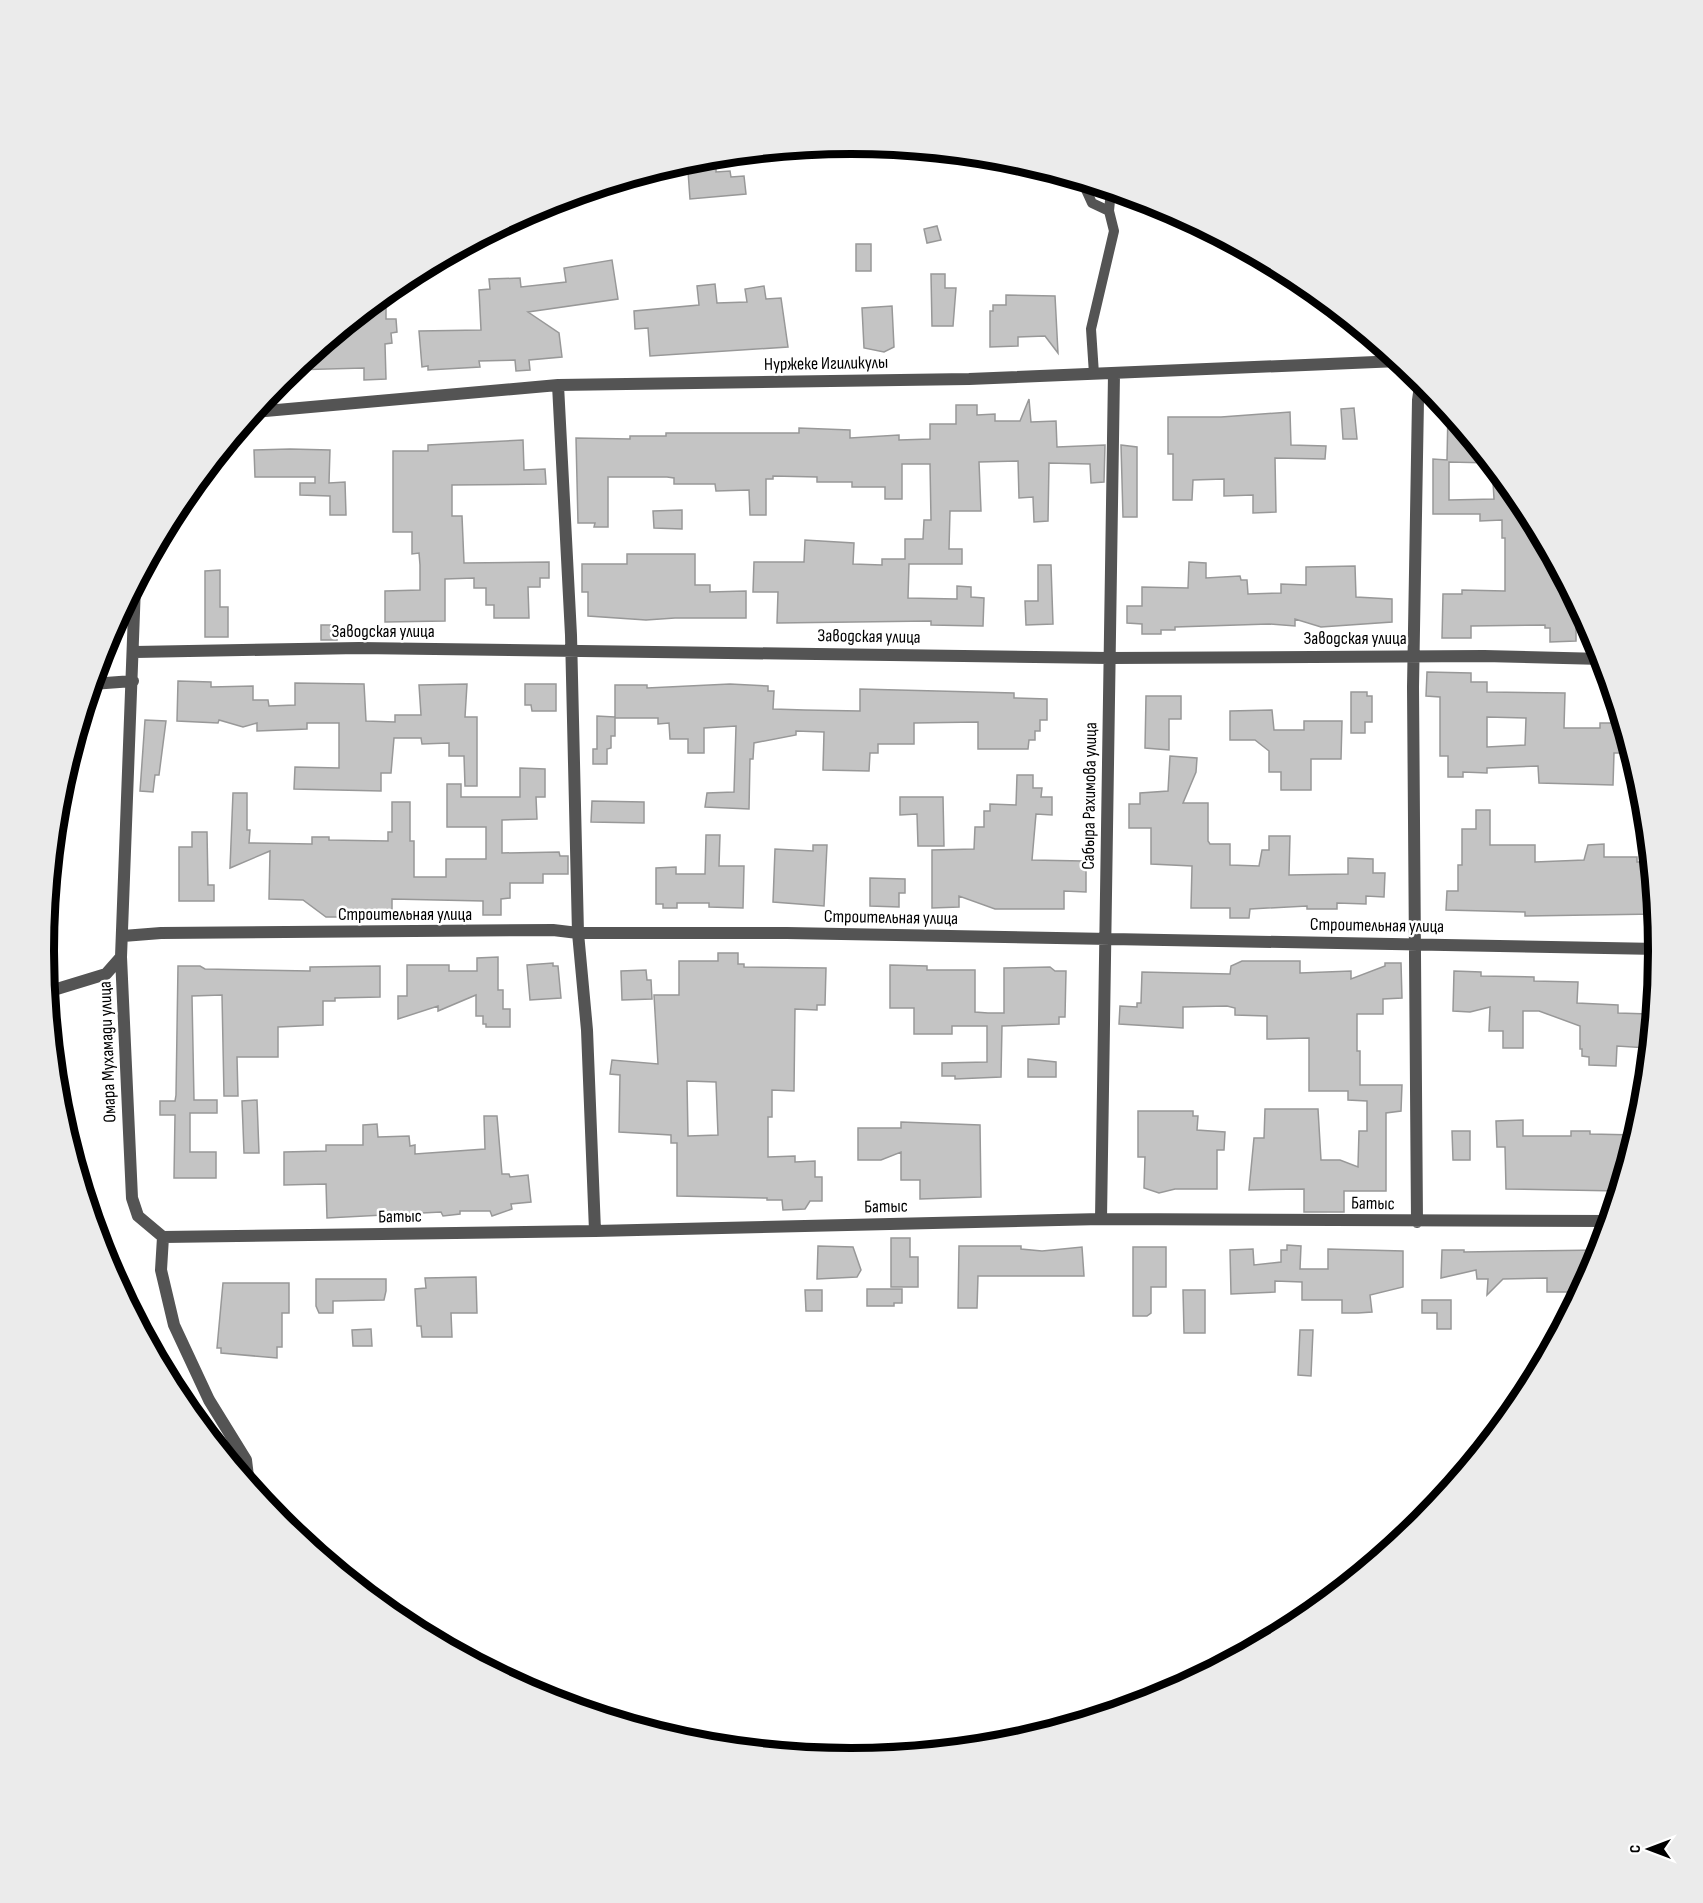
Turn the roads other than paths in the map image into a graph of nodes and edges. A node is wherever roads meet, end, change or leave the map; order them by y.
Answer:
1 (1086, 189) edge
2 (1110, 197) edge
3 (1109, 211) junction
4 (1387, 362) edge
5 (1114, 374) junction
6 (1094, 375) junction
7 (558, 385) junction
8 (1419, 392) edge
9 (266, 411) edge
10 (135, 601) edge
11 (570, 651) junction
12 (135, 652) junction
13 (1413, 656) junction
14 (1109, 658) junction
15 (1593, 659) edge
16 (133, 681) junction
17 (101, 683) edge
18 (578, 933) junction
19 (123, 936) junction
20 (1104, 938) junction
21 (1415, 943) junction
22 (1649, 949) edge
23 (121, 957) junction
24 (55, 990) edge
25 (1101, 1219) junction
26 (1602, 1221) edge
27 (1417, 1222) junction
28 (595, 1231) junction
29 (163, 1237) junction
30 (247, 1471) edge

1 - 3 lane
2 - 3 lane
3 - 6 lane
4 - 5 street, Нуржеке Игиликулы
5 - 6 street, Нуржеке Игиликулы
5 - 14 street, Сабыра Рахимова улица
6 - 7 street, Нуржеке Игиликулы
7 - 9 street, Нуржеке Игиликулы
7 - 11 street
8 - 13 street
10 - 12 street, Омара Мухамади улица
11 - 12 street, Заводская улица
11 - 14 street, Заводская улица
11 - 18 street
12 - 16 street, Омара Мухамади улица
13 - 14 street, Заводская улица
13 - 15 street, Заводская улица
13 - 21 street
14 - 20 street, Сабыра Рахимова улица
16 - 17 street
16 - 19 street, Омара Мухамади улица
18 - 19 street, Строительная улица
18 - 20 street, Строительная улица
18 - 28 street
19 - 23 street, Омара Мухамади улица
20 - 21 street, Строительная улица
20 - 25 street, Сабыра Рахимова улица
21 - 22 street, Строительная улица
21 - 27 street
23 - 24 street
23 - 29 street, Омара Мухамади улица
25 - 27 street, Батыс
25 - 28 street, Батыс
26 - 27 street, Батыс
28 - 29 street, Батыс
29 - 30 street

